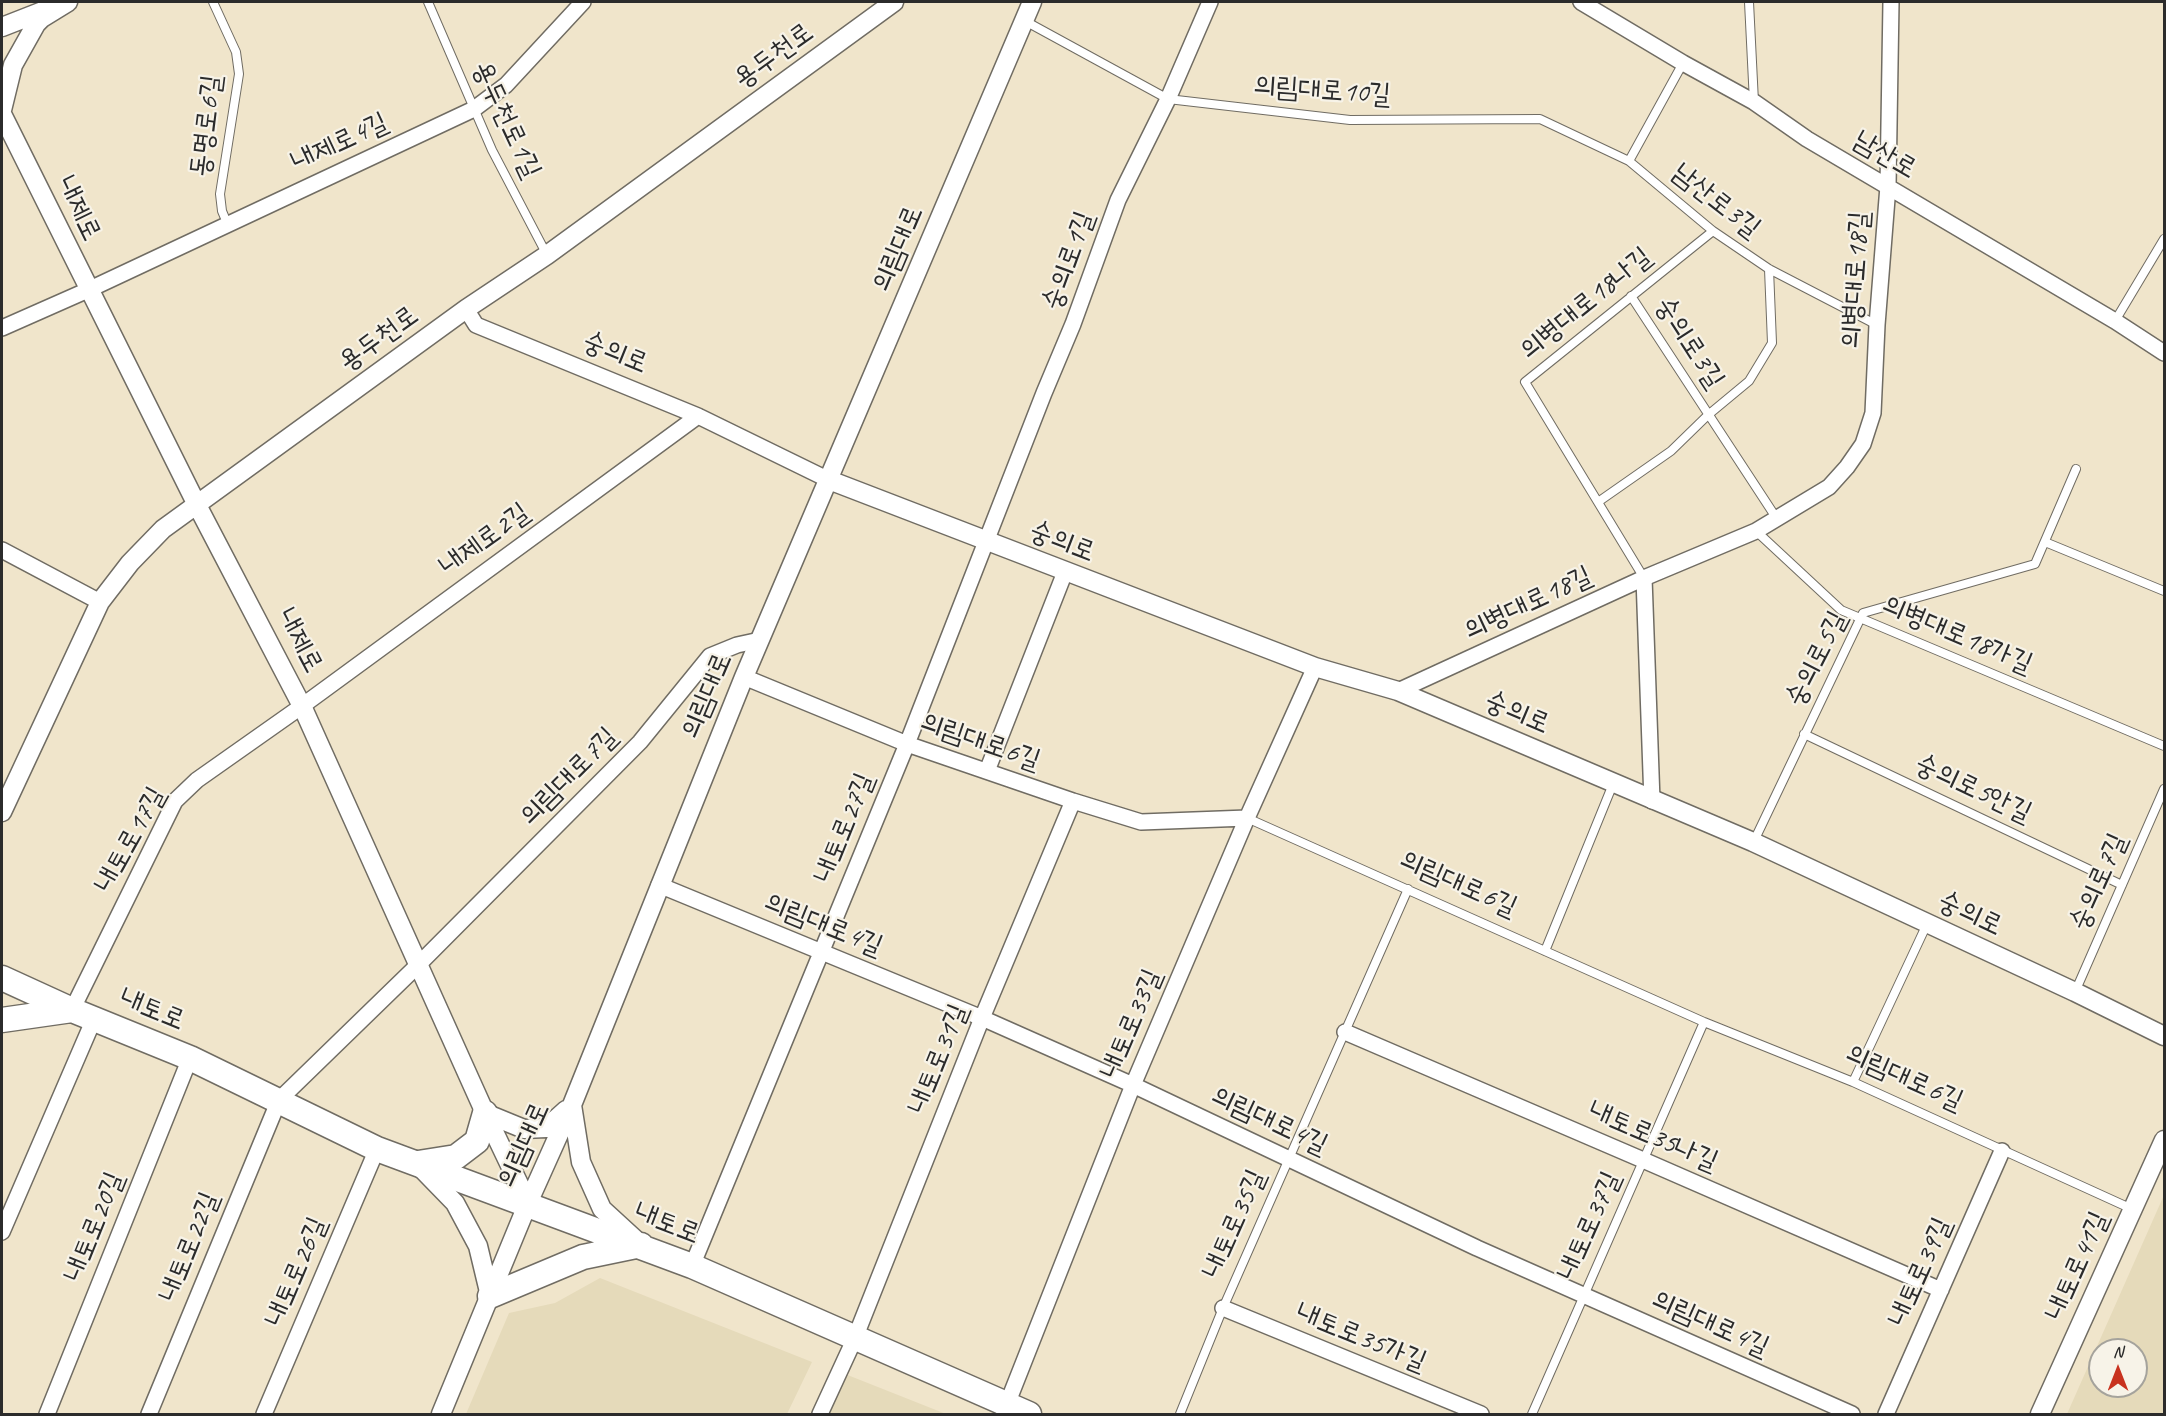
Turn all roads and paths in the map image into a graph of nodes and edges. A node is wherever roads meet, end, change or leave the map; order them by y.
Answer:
1 (67, 2) edge
2 (213, 2) edge
3 (428, 2) edge
4 (583, 2) edge
5 (894, 2) edge
6 (1032, 2) edge
7 (1210, 2) edge
8 (1581, 2) edge
9 (1749, 2) edge
10 (1891, 2) edge
11 (1024, 20) junction
12 (2, 27) edge
13 (1683, 63) junction
14 (1168, 99) junction
15 (1754, 102) junction
16 (474, 108) junction
17 (2, 112) edge
18 (1629, 161) junction
19 (1888, 186) junction
20 (227, 224) junction
21 (1713, 231) junction
22 (2164, 239) edge
23 (547, 255) junction
24 (1769, 269) junction
25 (88, 290) junction
26 (1631, 296) junction
27 (466, 309) junction
28 (2115, 321) junction
29 (1877, 325) junction
30 (2, 328) edge
31 (2164, 353) edge
32 (1708, 415) junction
33 (699, 416) junction
34 (2076, 469) dead end
35 (829, 480) junction
36 (1598, 502) junction
37 (197, 505) junction
38 (1777, 519) junction
39 (1756, 531) junction
40 (986, 541) junction
41 (2045, 542) junction
42 (2, 550) edge
43 (1065, 572) junction
44 (1644, 578) junction
45 (2164, 591) edge
46 (100, 602) junction
47 (1860, 619) junction
48 (760, 640) junction
49 (1315, 667) junction
50 (744, 677) junction
51 (1398, 691) junction
52 (302, 706) junction
53 (1804, 734) junction
54 (907, 744) junction
55 (2164, 746) edge
56 (987, 771) junction
57 (1613, 784) junction
58 (2164, 789) edge
59 (1073, 801) junction
60 (1652, 801) junction
61 (2, 812) edge
62 (1247, 818) junction
63 (1753, 842) junction
64 (659, 885) junction
65 (2122, 885) junction
66 (1408, 889) junction
67 (1927, 924) junction
68 (1545, 951) junction
69 (821, 952) junction
70 (418, 965) junction
71 (2, 978) edge
72 (2075, 992) junction
73 (83, 1015) junction
74 (982, 1018) junction
75 (2, 1020) edge
76 (1704, 1022) junction
77 (1344, 1032) junction
78 (2164, 1036) edge
79 (190, 1058) junction
80 (1853, 1082) junction
81 (1133, 1085) junction
82 (279, 1100) junction
83 (572, 1105) junction
84 (484, 1113) junction
85 (2164, 1140) edge
86 (377, 1149) junction
87 (2002, 1150) junction
88 (1289, 1159) junction
89 (1643, 1160) junction
90 (416, 1164) junction
91 (528, 1203) junction
92 (2133, 1209) junction
93 (2, 1232) edge
94 (641, 1245) junction
95 (692, 1266) junction
96 (1941, 1290) junction
97 (490, 1296) junction
98 (1584, 1296) junction
99 (1223, 1308) junction
100 (855, 1338) junction
101 (1005, 1410) edge
102 (47, 1414) edge
103 (149, 1414) edge
104 (264, 1414) edge
105 (441, 1414) edge
106 (820, 1414) edge
107 (1029, 1414) edge
108 (1180, 1414) edge
109 (1481, 1414) edge
110 (1532, 1414) edge
111 (1852, 1414) edge
112 (1886, 1414) edge
113 (2040, 1414) edge

1 - 12 street
1 - 17 street
2 - 20 lane, 동명로6길
3 - 16 lane, 용두천로1길
4 - 16 street, 내제로4길
5 - 23 street, 용두천로
6 - 11 street, 의림대로
7 - 14 street, 숭의로1길
8 - 13 street, 남산로
9 - 15 lane
10 - 19 street, 의병대로18길
11 - 14 lane, 의림대로10길
11 - 35 street, 의림대로
13 - 15 street, 남산로
13 - 18 lane, 남산로3길
14 - 18 lane, 의림대로10길
14 - 40 street, 숭의로1길
15 - 19 street, 남산로
16 - 20 street, 내제로4길
16 - 23 lane, 용두천로1길
17 - 25 street, 내제로
18 - 21 lane, 남산로3길
19 - 28 street, 남산로
19 - 29 street, 의병대로18길
20 - 25 street, 내제로4길
21 - 24 lane, 남산로3길
21 - 26 lane, 의병대로18나길
22 - 28 lane
23 - 27 street, 용두천로
24 - 29 lane, 남산로3길
24 - 32 lane, 숭의로3길
25 - 30 street, 내제로4길
25 - 37 street, 내제로
26 - 32 lane, 숭의로3길
26 - 36 lane, 의병대로18나길
27 - 33 street, 숭의로
27 - 37 street, 용두천로
28 - 31 street, 남산로
29 - 38 street, 의병대로18길
32 - 36 lane, 숭의로3길
32 - 38 lane
33 - 35 street, 숭의로
33 - 52 street, 내제로2길
34 - 41 lane, 숭의로5길
35 - 40 street, 숭의로
35 - 48 street, 의림대로
36 - 44 lane, 의병대로18나길
37 - 46 street, 용두천로
37 - 52 street, 내제로
38 - 39 street, 의병대로18길
39 - 44 street, 의병대로18길
39 - 47 lane, 의병대로18가길
40 - 43 street, 숭의로
40 - 54 street, 내토로27길
41 - 45 lane
41 - 47 lane, 숭의로5길
42 - 46 street
43 - 49 street, 숭의로
43 - 56 street
44 - 51 street, 의병대로18길
44 - 60 street
46 - 61 street, 용두천로
47 - 53 lane, 숭의로5길
47 - 55 lane, 의병대로18가길
48 - 50 street, 의림대로
48 - 70 street, 의림대로7길
49 - 51 street, 숭의로
49 - 62 street, 내토로33길
50 - 54 street, 의림대로6길
50 - 64 street, 의림대로
51 - 57 street, 숭의로
52 - 70 street, 내제로
52 - 73 street, 내토로17길
53 - 63 lane, 숭의로5길
53 - 65 lane, 숭의로5안길
54 - 56 street, 의림대로6길
54 - 69 street, 내토로27길
56 - 59 street, 의림대로6길
57 - 60 street, 숭의로
57 - 68 lane
58 - 65 lane, 숭의로7길
59 - 62 street, 의림대로6길
59 - 74 street, 내토로31길
60 - 63 street, 숭의로
62 - 66 lane, 의림대로6길
62 - 81 street, 내토로33길
63 - 67 street, 숭의로
64 - 69 street, 의림대로4길
64 - 83 street, 의림대로
65 - 72 lane, 숭의로7길
66 - 68 lane, 의림대로6길
66 - 77 lane, 내토로35길
67 - 72 street, 숭의로
67 - 80 lane
68 - 76 lane, 의림대로6길
69 - 74 street, 의림대로4길
69 - 95 street, 내토로27길
70 - 82 street
70 - 84 street, 내제로
71 - 73 main road, 내토로
72 - 78 street, 숭의로
73 - 75 main road
73 - 79 main road, 내토로
73 - 93 street, 내토로17길
74 - 81 street, 의림대로4길
74 - 100 street, 내토로31길
76 - 80 lane, 의림대로6길
76 - 89 lane, 내토로37길
77 - 88 lane, 내토로35길
77 - 89 street, 내토로35나길
79 - 82 main road, 내토로
79 - 102 street, 내토로20길
80 - 87 lane, 의림대로6길
81 - 88 street, 의림대로4길
81 - 101 street, 내토로33길
82 - 86 main road, 내토로
82 - 103 street, 내토로22길
83 - 84 street
83 - 91 street, 의림대로
83 - 94 street
84 - 90 main road
84 - 91 street, 내제로
85 - 92 street, 내토로41길
86 - 90 main road, 내토로
86 - 104 street, 내토로26길
87 - 92 lane, 의림대로6길
87 - 96 street, 내토로39길
88 - 98 street, 의림대로4길
88 - 99 lane, 내토로35길
89 - 96 street, 내토로35나길
89 - 98 lane, 내토로37길
90 - 91 main road, 내토로
90 - 97 street
91 - 94 main road, 내토로
91 - 97 street, 의림대로
92 - 113 street, 내토로41길
94 - 95 main road, 내토로
94 - 97 main road
95 - 100 main road, 내토로
96 - 112 street, 내토로39길
97 - 105 street, 의림대로
98 - 110 lane, 내토로37길
98 - 111 street, 의림대로4길
99 - 108 lane, 내토로35길
99 - 109 street, 내토로35가길
100 - 101 main road, 내토로
100 - 106 street, 내토로31길
101 - 107 main road, 내토로

